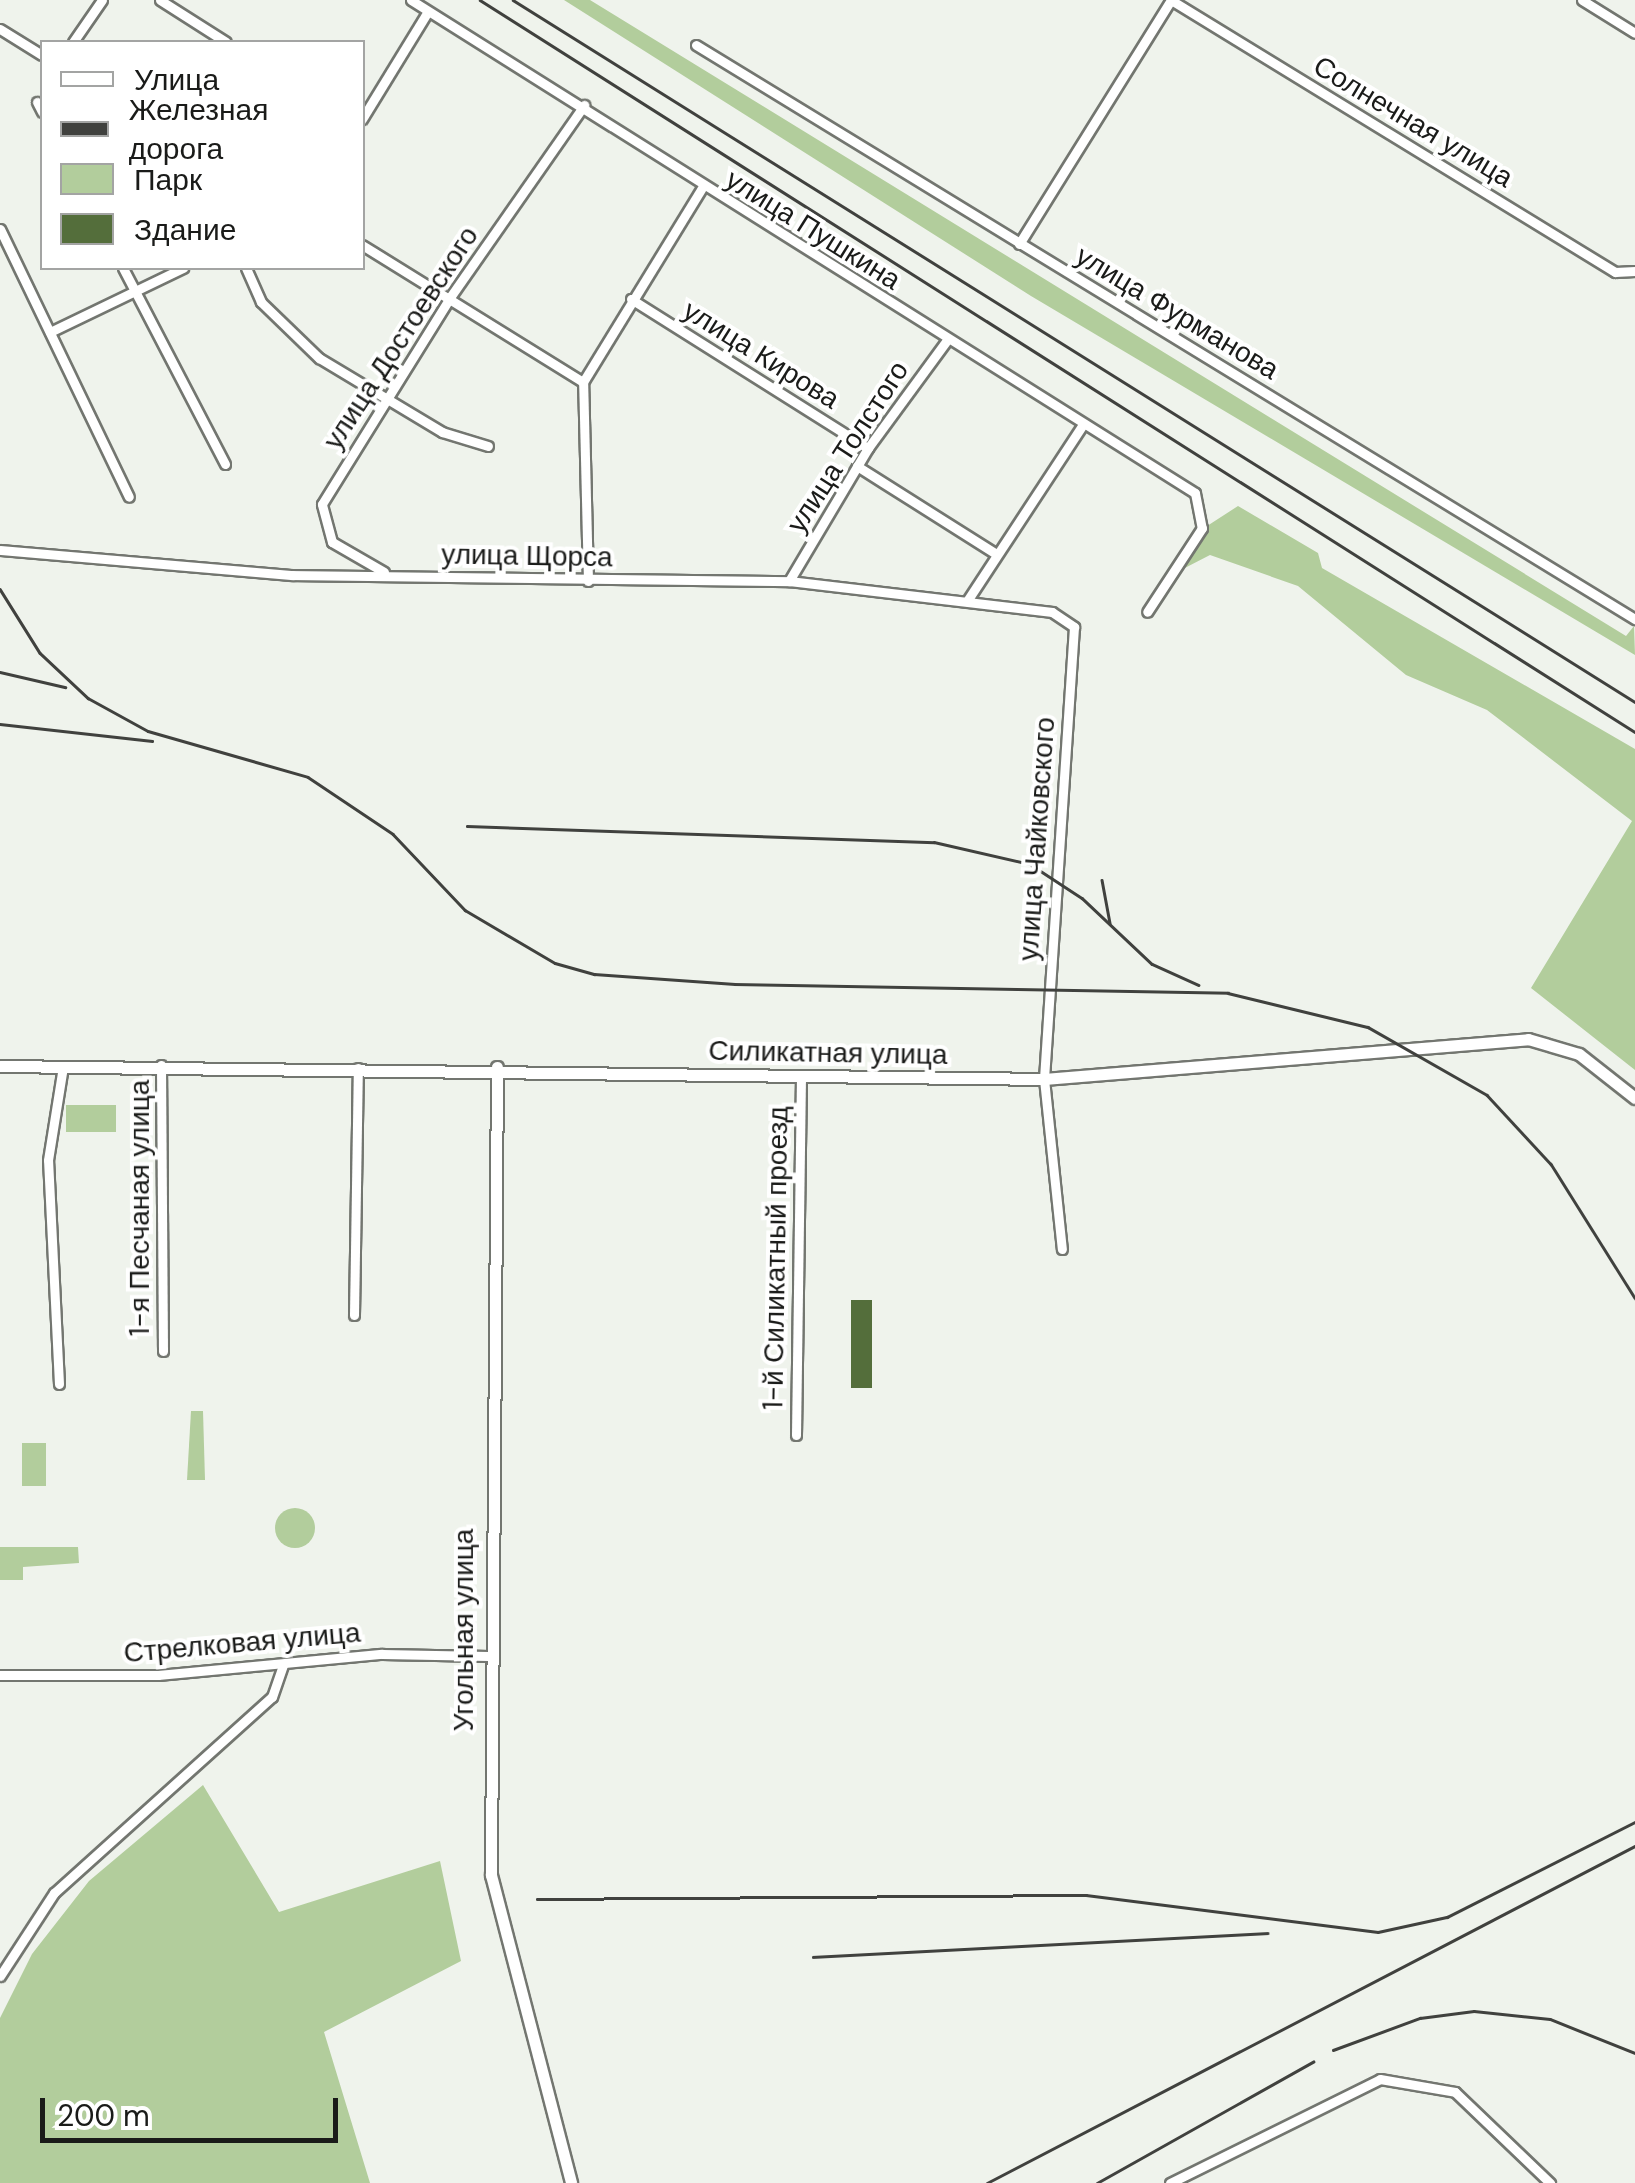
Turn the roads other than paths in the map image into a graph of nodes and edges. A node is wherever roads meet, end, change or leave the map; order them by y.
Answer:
1 (102, 0) edge
2 (160, 0) edge
3 (411, 0) edge
4 (1171, 0) edge
5 (1582, 0) edge
6 (427, 13) junction
7 (0, 30) edge
8 (1635, 33) edge
9 (74, 40) edge
10 (223, 40) edge
11 (696, 45) dead end
12 (40, 54) edge
13 (584, 105) junction
14 (365, 114) edge
15 (702, 188) junction
16 (0, 229) edge
17 (1020, 244) junction
18 (365, 246) edge
19 (124, 270) edge
20 (179, 270) edge
21 (247, 270) edge
22 (1635, 272) edge
23 (135, 290) junction
24 (450, 296) junction
25 (631, 299) junction
26 (50, 332) junction
27 (947, 340) junction
28 (583, 382) junction
29 (388, 397) junction
30 (1082, 426) junction
31 (488, 446) dead end
32 (868, 448) junction
33 (225, 464) dead end
34 (857, 466) junction
35 (129, 498) dead end
36 (0, 550) edge
37 (996, 554) junction
38 (396, 576) junction
39 (588, 581) junction
40 (789, 581) junction
41 (968, 601) junction
42 (1052, 612) joint
43 (1147, 612) dead end
44 (1635, 619) edge
45 (161, 1065) junction
46 (0, 1066) edge
47 (63, 1066) junction
48 (358, 1067) junction
49 (497, 1068) junction
50 (1044, 1079) junction
51 (801, 1081) junction
52 (1635, 1098) edge
53 (1062, 1249) dead end
54 (354, 1316) dead end
55 (163, 1351) dead end
56 (60, 1384) dead end
57 (796, 1435) dead end
58 (488, 1656) junction
59 (282, 1665) junction
60 (0, 1675) edge
61 (0, 1976) edge
62 (571, 2183) edge
63 (1170, 2183) edge
64 (1550, 2183) edge

1 - 9 street
2 - 10 street
3 - 6 street, улица Пушкина
4 - 17 street
4 - 22 street, Солнечная улица
5 - 8 street
6 - 13 street, улица Пушкина
6 - 14 street
7 - 12 street
11 - 17 street, улица Фурманова
13 - 15 street, улица Пушкина
13 - 24 street, улица Достоевского
15 - 25 street
15 - 27 street, улица Пушкина
16 - 26 street
17 - 44 street, улица Фурманова
18 - 24 street
19 - 23 street
20 - 23 street
21 - 29 street
23 - 26 street
23 - 33 street
24 - 28 street
24 - 29 street, улица Достоевского
25 - 28 street
25 - 32 street, улица Кирова
26 - 35 street
27 - 30 street, улица Пушкина
27 - 32 street, улица Толстого
28 - 39 street
29 - 31 street
29 - 38 street, улица Достоевского
30 - 37 street
30 - 43 street, улица Пушкина
32 - 34 street, улица Толстого
34 - 37 street
34 - 40 street, улица Толстого
36 - 38 street, улица Щорса
37 - 41 street
38 - 39 street, улица Щорса
39 - 40 street, улица Щорса
40 - 41 street, улица Щорса
41 - 42 street, улица Щорса
42 - 50 street, улица Чайковского
45 - 47 street, Силикатная улица
45 - 48 street, Силикатная улица
45 - 55 street, 1-я Песчаная улица
46 - 47 street, Силикатная улица
47 - 56 street
48 - 49 street, Силикатная улица
48 - 54 street
49 - 51 street, Силикатная улица
49 - 58 street, Угольная улица
50 - 51 street, Силикатная улица
50 - 52 street, Силикатная улица
50 - 53 street
51 - 57 street, 1-й Силикатный проезд
58 - 59 street, Стрелковая улица
58 - 62 street, Угольная улица
59 - 60 street, Стрелковая улица
59 - 61 street
63 - 64 street

